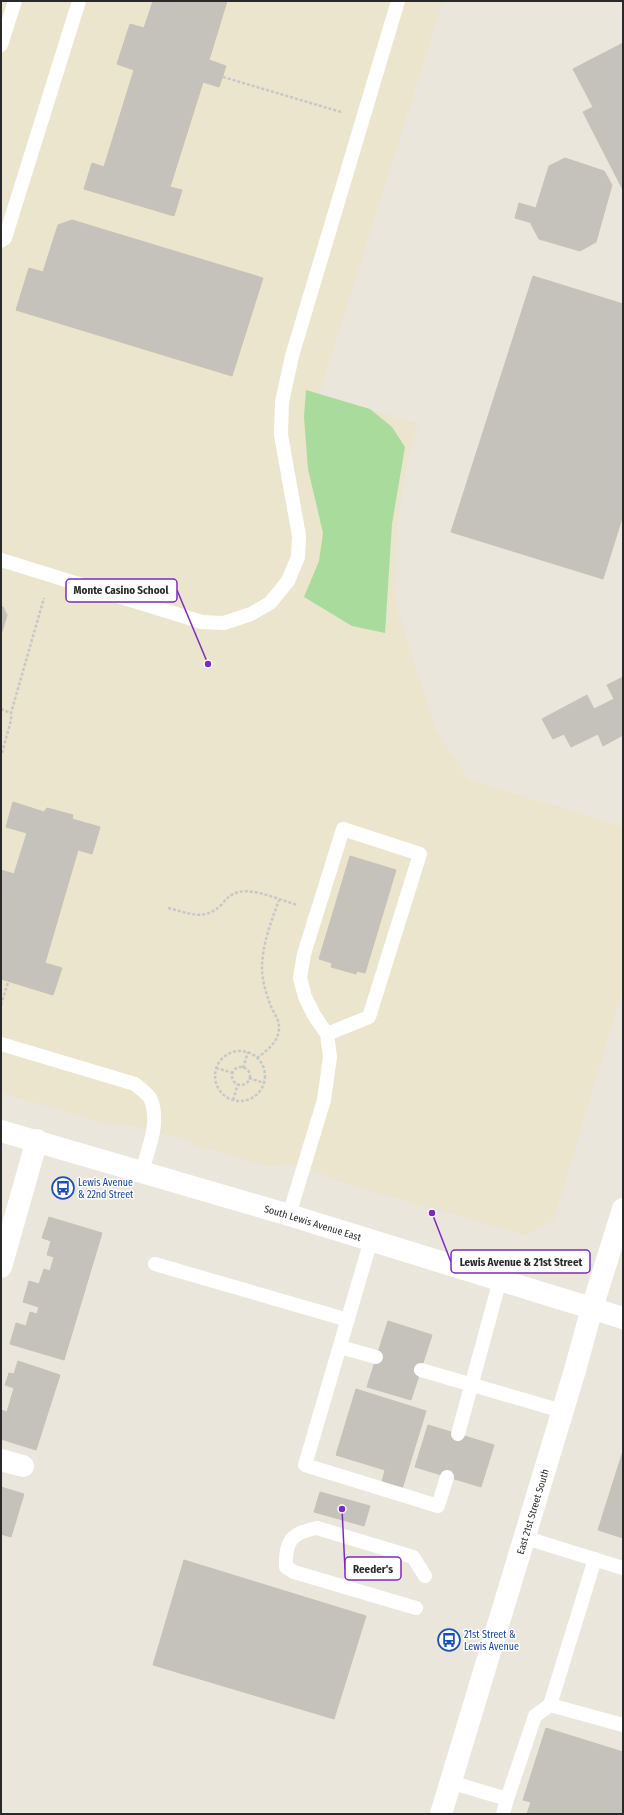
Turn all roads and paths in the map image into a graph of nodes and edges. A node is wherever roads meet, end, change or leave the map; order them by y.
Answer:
1 (15, 1) edge
2 (79, 1) edge
3 (398, 1) edge
4 (1, 45) edge
5 (223, 77) dead end
6 (341, 112) dead end
7 (1, 241) edge
8 (1, 560) edge
9 (44, 598) dead end
10 (1, 709) edge
11 (11, 713) junction
12 (2, 753) edge
13 (279, 900) junction
14 (168, 908) dead end
15 (318, 911) junction
16 (8, 982) dead end
17 (1, 1005) edge
18 (327, 1034) junction
19 (1, 1044) edge
20 (248, 1052) junction
21 (257, 1058) junction
22 (216, 1068) junction
23 (243, 1068) junction
24 (233, 1073) junction
25 (249, 1078) junction
26 (264, 1083) junction
27 (238, 1084) junction
28 (233, 1100) junction
29 (1, 1131) edge
30 (37, 1140) junction
31 (142, 1171) junction
32 (623, 1209) edge
33 (290, 1215) junction
34 (371, 1240) junction
35 (155, 1264) dead end
36 (1, 1267) edge
37 (500, 1280) junction
38 (592, 1308) junction
39 (623, 1318) edge
40 (348, 1320) junction
41 (340, 1347) junction
42 (376, 1357) dead end
43 (421, 1370) dead end
44 (472, 1384) junction
45 (562, 1411) junction
46 (458, 1434) dead end
47 (1, 1460) edge
48 (23, 1466) dead end
49 (447, 1477) dead end
50 (523, 1537) junction
51 (595, 1560) junction
52 (623, 1568) edge
53 (425, 1576) dead end
54 (416, 1608) dead end
55 (550, 1705) junction
56 (623, 1724) edge
57 (450, 1782) junction
58 (507, 1799) junction
59 (441, 1814) edge
60 (503, 1814) edge

1 - 4 lane
2 - 7 lane
3 - 8 lane
5 - 6 path
9 - 11 path
10 - 11 path
11 - 12 path
13 - 14 path
13 - 15 path
13 - 21 path
15 - 18 lane
15 - 18 lane
16 - 17 path
18 - 33 lane
19 - 31 lane
20 - 21 path
20 - 22 path
20 - 23 path
21 - 26 path
22 - 24 path
22 - 28 path
23 - 24 path
23 - 25 path
24 - 27 path
25 - 26 path
25 - 27 path
26 - 28 path
27 - 28 path
29 - 30 main road, South Lewis Avenue East
30 - 31 main road, South Lewis Avenue East
30 - 36 main road
31 - 33 main road, South Lewis Avenue East
32 - 38 main road, East 21st Street South
33 - 34 main road, South Lewis Avenue East
34 - 37 main road, South Lewis Avenue East
34 - 40 lane
35 - 40 lane
37 - 38 main road, South Lewis Avenue East
37 - 44 lane
38 - 39 main road, South Lewis Avenue East
38 - 45 main road, East 21st Street South
40 - 41 lane
41 - 42 lane
41 - 49 lane
43 - 44 lane
44 - 45 lane
44 - 46 lane
45 - 50 main road, East 21st Street South
47 - 48 main road
50 - 51 lane
50 - 57 main road, East 21st Street South
51 - 52 lane
51 - 55 lane
53 - 54 lane
55 - 56 lane
55 - 58 lane
57 - 58 lane
57 - 59 main road, East 21st Street South
58 - 60 lane

